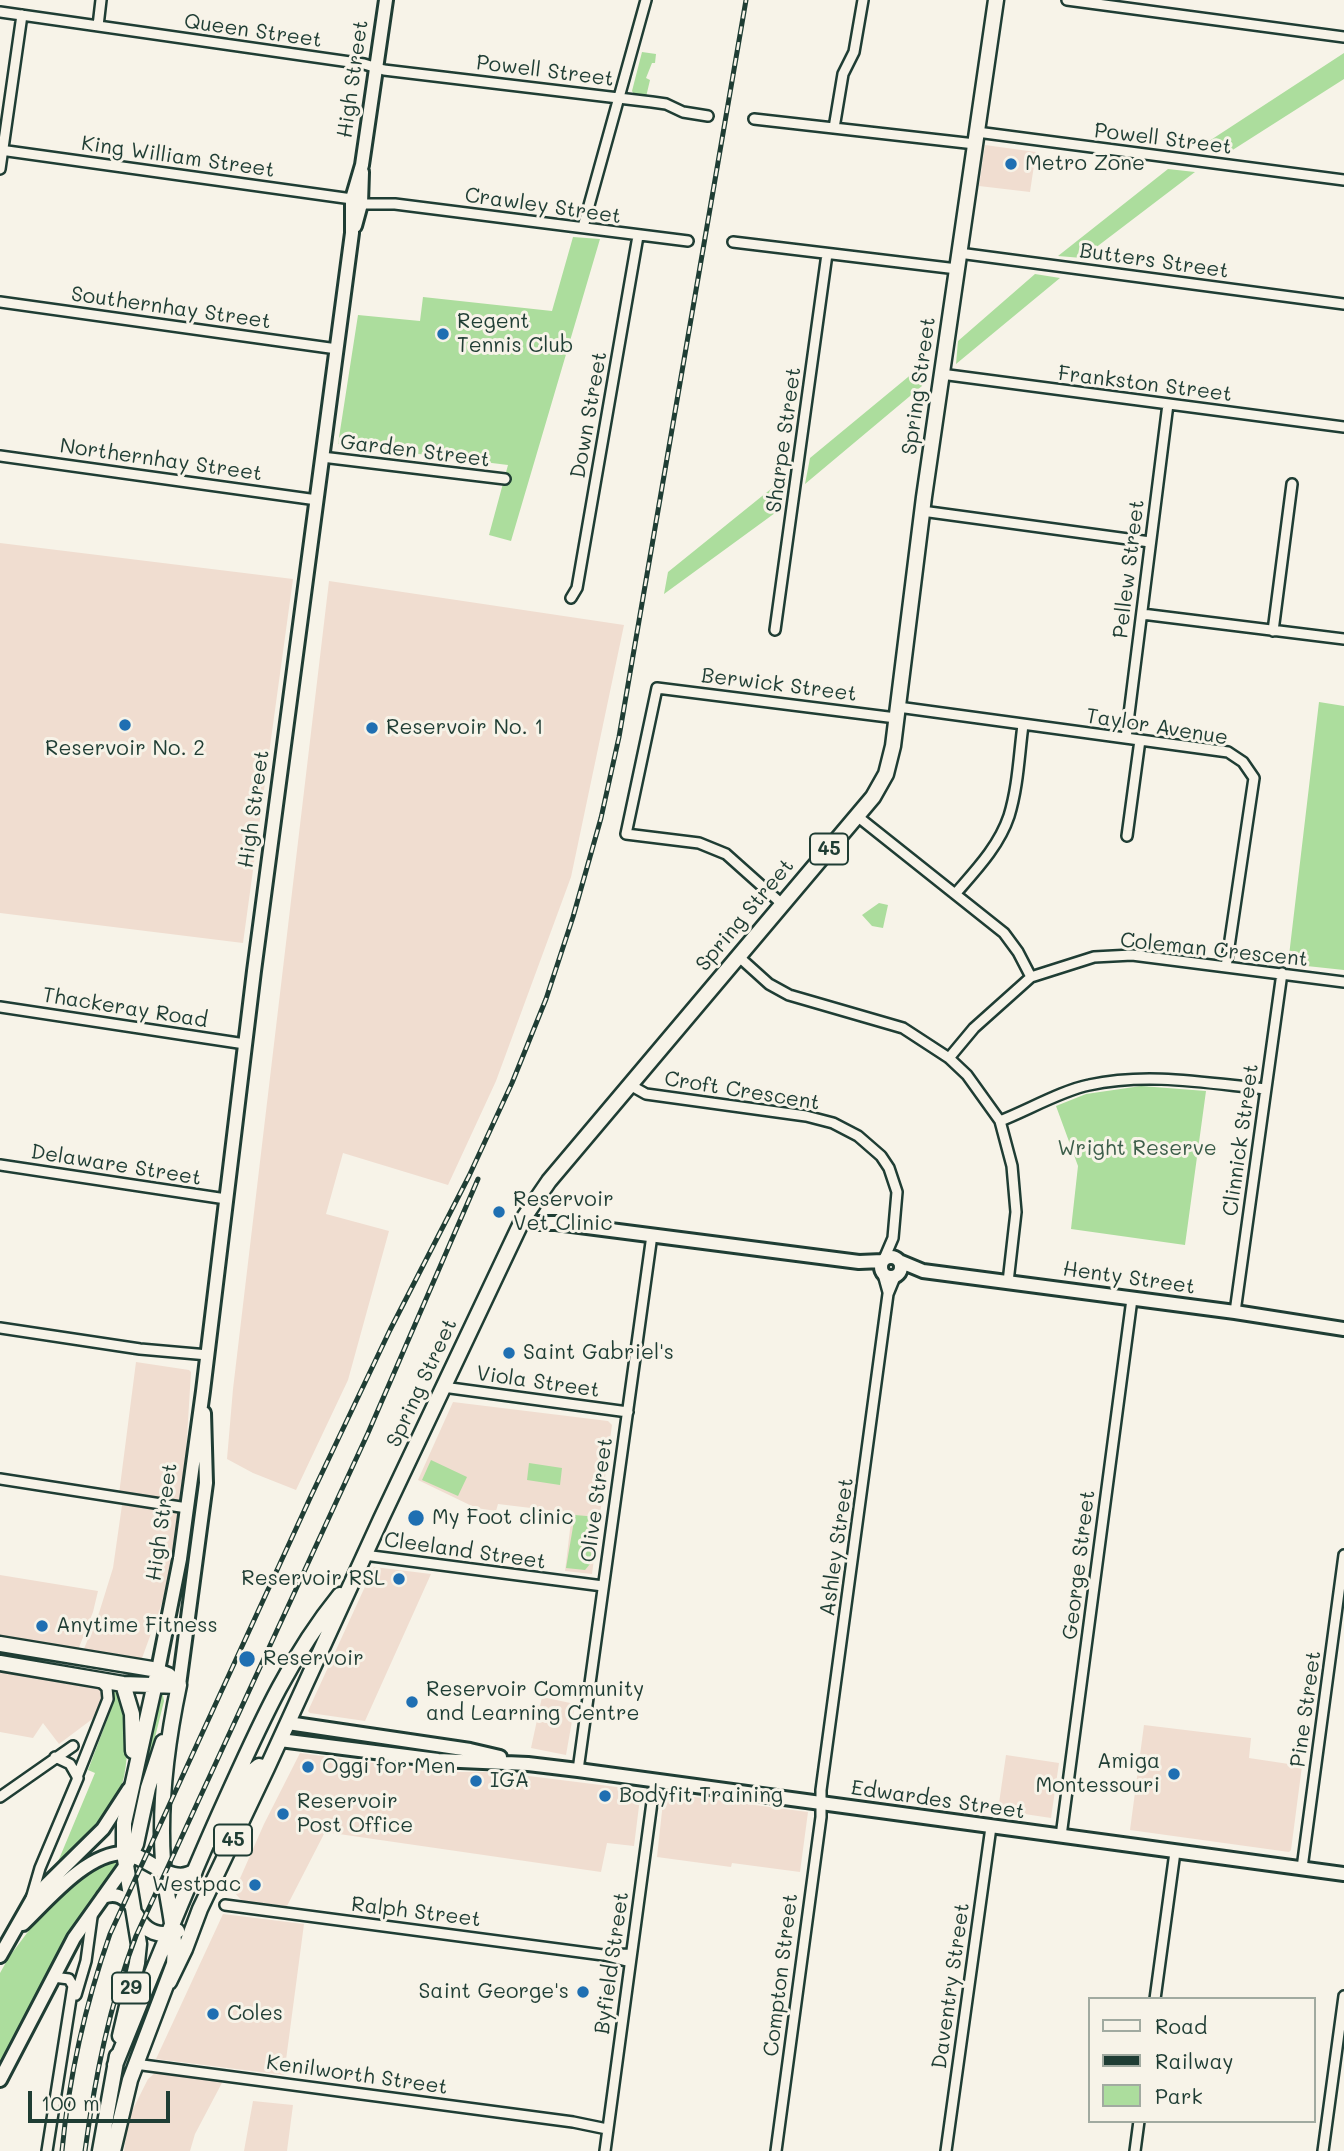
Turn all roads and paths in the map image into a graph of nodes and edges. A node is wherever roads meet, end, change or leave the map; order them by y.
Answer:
1 (101, 0) edge
2 (386, 0) edge
3 (646, 0) edge
4 (863, 0) edge
5 (996, 0) edge
6 (1067, 0) edge
7 (0, 12) edge
8 (22, 15) junction
9 (97, 26) junction
10 (1344, 37) edge
11 (376, 67) junction
12 (619, 98) junction
13 (708, 116) dead end
14 (754, 119) dead end
15 (834, 128) junction
16 (976, 138) junction
17 (1, 150) edge
18 (0, 169) edge
19 (1344, 180) edge
20 (359, 200) junction
21 (583, 227) junction
22 (638, 236) junction
23 (688, 241) dead end
24 (733, 242) dead end
25 (959, 253) junction
26 (827, 254) junction
27 (957, 268) junction
28 (0, 302) edge
29 (1344, 303) edge
30 (337, 349) junction
31 (941, 374) junction
32 (1168, 404) junction
33 (1344, 427) edge
34 (0, 456) edge
35 (322, 457) junction
36 (505, 479) dead end
37 (1292, 484) dead end
38 (317, 500) junction
39 (922, 512) junction
40 (1150, 542) junction
41 (571, 598) dead end
42 (1142, 614) junction
43 (775, 630) dead end
44 (1273, 631) junction
45 (1344, 639) edge
46 (897, 713) junction
47 (1023, 724) junction
48 (1126, 738) junction
49 (1140, 740) junction
50 (857, 816) junction
51 (1127, 836) dead end
52 (956, 893) junction
53 (782, 904) junction
54 (738, 956) junction
55 (1226, 967) junction
56 (1282, 973) junction
57 (1031, 977) junction
58 (1344, 982) edge
59 (0, 1007) edge
60 (245, 1044) junction
61 (949, 1058) junction
62 (630, 1085) junction
63 (1265, 1089) junction
64 (1000, 1121) junction
65 (0, 1165) edge
66 (226, 1199) junction
67 (526, 1213) junction
68 (652, 1235) junction
69 (890, 1267) junction
70 (1008, 1282) junction
71 (1132, 1299) junction
72 (1235, 1312) junction
73 (1340, 1326) edge
74 (0, 1328) edge
75 (207, 1358) junction
76 (443, 1387) junction
77 (203, 1391) junction
78 (628, 1412) junction
79 (192, 1466) junction
80 (207, 1470) junction
81 (0, 1479) edge
82 (187, 1508) junction
83 (364, 1555) junction
84 (1344, 1555) edge
85 (603, 1586) junction
86 (323, 1626) junction
87 (0, 1644) edge
88 (36, 1650) junction
89 (0, 1663) edge
90 (34, 1668) junction
91 (158, 1670) junction
92 (97, 1679) junction
93 (123, 1684) junction
94 (154, 1685) junction
95 (178, 1685) junction
96 (171, 1721) junction
97 (288, 1723) junction
98 (259, 1727) junction
99 (280, 1740) junction
100 (74, 1746) dead end
101 (55, 1757) junction
102 (528, 1764) junction
103 (267, 1768) junction
104 (578, 1770) junction
105 (78, 1777) junction
106 (132, 1779) junction
107 (655, 1780) junction
108 (0, 1797) edge
109 (820, 1804) junction
110 (990, 1827) junction
111 (1061, 1836) junction
112 (203, 1850) junction
113 (1175, 1852) junction
114 (127, 1857) junction
115 (1302, 1868) junction
116 (164, 1871) junction
117 (195, 1871) junction
118 (1344, 1874) edge
119 (103, 1897) junction
120 (29, 1904) junction
121 (225, 1905) dead end
122 (134, 1909) junction
123 (94, 1910) junction
124 (198, 1913) junction
125 (15, 1931) junction
126 (171, 1932) junction
127 (0, 1955) edge
128 (630, 1958) junction
129 (53, 1977) junction
130 (169, 1982) junction
131 (1344, 1996) edge
132 (1155, 1997) edge
133 (68, 2017) junction
134 (135, 2064) junction
135 (115, 2065) junction
136 (0, 2080) edge
137 (1139, 2123) edge
138 (608, 2126) junction
139 (47, 2151) edge
140 (100, 2151) edge
141 (113, 2151) edge
142 (604, 2151) edge
143 (776, 2151) edge
144 (946, 2151) edge
145 (1135, 2151) edge
146 (1323, 2151) edge

1 - 9 street
2 - 11 main road, High Street / 29
3 - 12 street
4 - 15 street
5 - 16 main road, Spring Street / 45
6 - 10 street
7 - 8 street, Queen Street
8 - 9 street, Queen Street
8 - 17 street
9 - 11 street, Queen Street
11 - 12 street, Powell Street
11 - 20 main road, High Street / 29
12 - 13 street, Powell Street
12 - 21 street
14 - 15 street, Powell Street
15 - 16 street, Powell Street
16 - 19 street, Powell Street
16 - 25 main road, Spring Street / 45
17 - 18 street
17 - 20 street, King William Street
20 - 21 street, Crawley Street
20 - 30 main road, High Street / 29
21 - 22 street, Crawley Street
22 - 23 street, Crawley Street
22 - 41 street, Down Street
24 - 26 street
25 - 27 main road, Spring Street / 45
25 - 29 street, Butters Street
26 - 27 street
26 - 43 street, Sharpe Street
27 - 31 main road, Spring Street / 45
28 - 30 street, Southernhay Street
30 - 35 main road, High Street / 29
31 - 32 street, Frankston Street
31 - 39 main road, Spring Street / 45
32 - 33 street, Frankston Street
32 - 40 street, Pellew Street
34 - 38 street, Northernhay Street
35 - 36 street, Garden Street
35 - 38 main road, High Street / 29
37 - 44 street
38 - 60 main road, High Street / 29
39 - 40 street
39 - 46 main road, Spring Street / 45
40 - 42 street, Pellew Street
42 - 44 street
42 - 48 street, Pellew Street
44 - 45 street
46 - 47 street, Taylor Avenue
46 - 50 main road, Spring Street / 45
46 - 53 street, Berwick Street
47 - 48 street, Taylor Avenue
47 - 52 street
48 - 49 street, Taylor Avenue
49 - 51 street
49 - 55 street, Taylor Avenue
50 - 52 street
50 - 53 main road, Spring Street / 45
52 - 57 street
53 - 54 main road, Spring Street / 45
54 - 61 street
54 - 62 main road, Spring Street / 45
55 - 56 street, Coleman Crescent
55 - 57 street, Coleman Crescent
56 - 58 street, Coleman Crescent
56 - 63 street, Clinnick Street
57 - 61 street, Coleman Crescent
59 - 60 street, Thackeray Road
60 - 66 main road, High Street / 29
61 - 64 street
62 - 67 main road, Spring Street / 45
62 - 69 street, Croft Crescent
63 - 64 street
63 - 72 street, Clinnick Street
64 - 70 street
65 - 66 street, Delaware Street
66 - 75 main road, High Street / 29
67 - 68 main road
67 - 76 main road, Spring Street / 45
68 - 69 main road
68 - 78 street, Olive Street
69 - 70 main road, Henty Street
69 - 109 street, Ashley Street
70 - 71 main road, Henty Street
71 - 72 main road, Henty Street
71 - 111 street, George Street
72 - 73 main road, Henty Street
74 - 75 street
75 - 77 main road, High Street / 29
76 - 78 street, Viola Street
76 - 83 main road, Spring Street / 45
77 - 79 main road, High Street / 29
77 - 80 main road, High Street / 29
78 - 85 street, Olive Street
79 - 80 main road
79 - 82 main road, High Street / 29
80 - 95 main road, High Street / 29
81 - 82 street
82 - 91 main road, High Street / 29
83 - 85 street, Cleeland Street
83 - 86 main road, Spring Street / 45
84 - 115 street, Pine Street
85 - 104 street, Olive Street
86 - 97 main road, Spring Street / 45
86 - 98 main road, Spring Street / 45
87 - 88 main road
88 - 90 main road
88 - 91 main road
89 - 90 main road
90 - 92 main road
91 - 94 main road, High Street / 29
91 - 95 main road
92 - 93 main road
92 - 105 street
93 - 94 main road
93 - 106 main road
94 - 95 main road
94 - 106 main road, High Street / 29
95 - 96 main road, High Street / 29
96 - 114 main road, High Street
96 - 116 main road, High Street / 29
97 - 98 main road
97 - 99 main road, Spring Street / 45
97 - 102 main road, Edwardes Street
98 - 99 main road
98 - 112 main road, Spring Street / 45
99 - 102 main road, Edwardes Street
99 - 103 main road, Spring Street / 45
100 - 101 street
101 - 105 street
101 - 108 street
102 - 104 main road, Edwardes Street
103 - 112 main road
103 - 124 main road, Spring Street / 45
104 - 107 main road, Edwardes Street
105 - 120 street
106 - 114 main road, High Street / 29
106 - 120 main road
107 - 109 main road, Edwardes Street
107 - 128 street, Byfield Street
109 - 110 main road, Edwardes Street
109 - 143 street, Compton Street
110 - 111 main road, Edwardes Street
110 - 144 street, Daventry Street
111 - 113 main road, Edwardes Street
112 - 117 main road, Spring Street / 45
113 - 115 main road, Edwardes Street
113 - 132 street
114 - 116 main road
114 - 119 main road
114 - 122 main road, High Street / 29
114 - 125 main road
115 - 118 main road, Edwardes Street
116 - 117 main road
116 - 126 main road, High Street / 29
117 - 126 main road, Spring Street / 45
119 - 122 main road
119 - 123 main road
120 - 125 main road
121 - 128 street, Ralph Street
122 - 126 main road
122 - 135 main road, High Street / 29
123 - 129 main road
123 - 133 street
124 - 126 main road
124 - 130 main road, Spring Street / 45
125 - 127 main road
126 - 130 main road, High Street / 29
126 - 135 main road, Spring Street / 45
128 - 138 street, Byfield Street
129 - 133 street
129 - 136 main road
130 - 134 main road, High Street / 29
131 - 146 street
133 - 139 street
134 - 138 street, Kenilworth Street
134 - 141 main road, High Street / 29
135 - 140 main road, High Street / 29
137 - 145 street
138 - 142 street, Byfield Street

